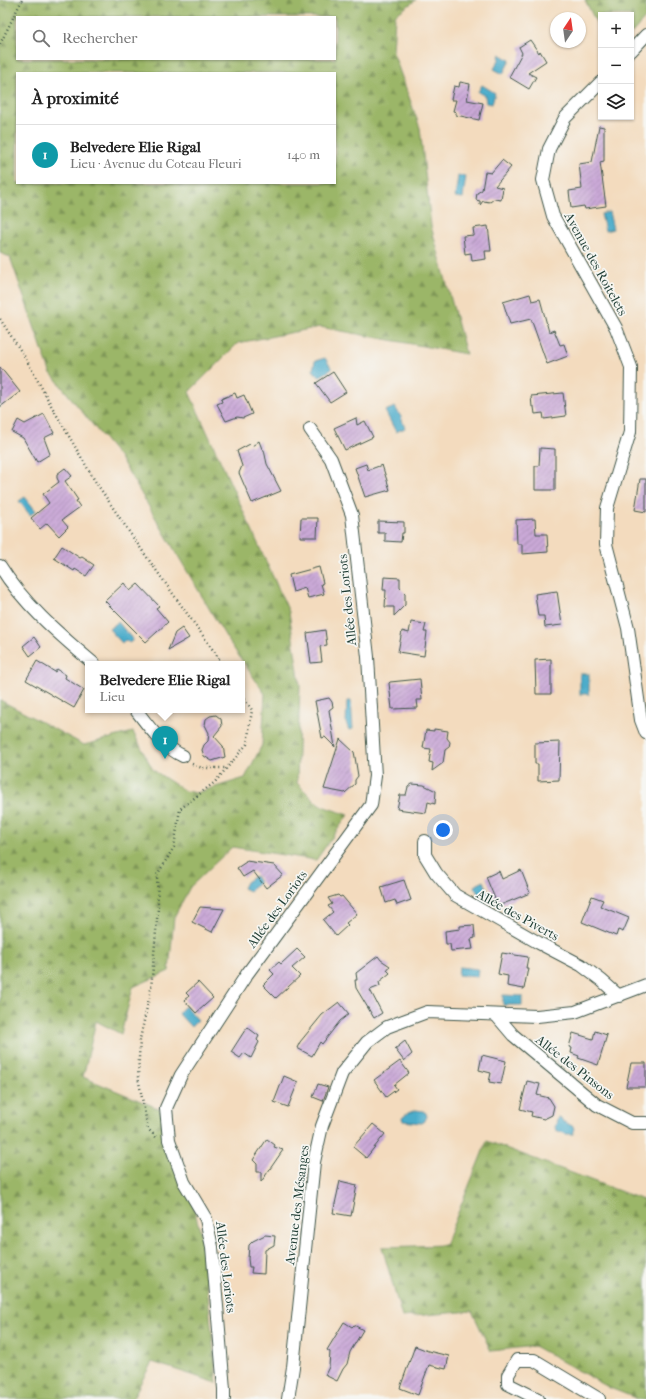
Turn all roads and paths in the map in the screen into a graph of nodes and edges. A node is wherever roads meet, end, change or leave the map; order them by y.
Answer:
1 (22, 0) edge
2 (646, 35) edge
3 (0, 44) edge
4 (634, 48) edge
5 (599, 84) edge
6 (0, 319) edge
7 (310, 429) dead end
8 (0, 566) edge
9 (90, 661) edge
10 (220, 661) edge
11 (245, 700) edge
12 (138, 713) edge
13 (646, 733) edge
14 (183, 756) joint
15 (227, 768) junction
16 (425, 841) dead end
17 (646, 985) edge
18 (620, 996) junction
19 (496, 1015) junction
20 (646, 1123) edge
21 (159, 1140) dead end
22 (224, 1399) edge
23 (288, 1399) edge
24 (538, 1399) edge
25 (599, 1399) edge

1 - 3 path
2 - 4 street
5 - 13 street, Avenue des Roitelets
6 - 10 path
7 - 22 street, Allée des Loriots
8 - 9 street
11 - 15 path
12 - 14 street
14 - 15 path
15 - 21 path
16 - 18 street, Allée des Piverts
17 - 18 street
18 - 19 street
19 - 20 street, Allée des Pinsons
19 - 23 street, Avenue des Mésanges
24 - 25 street

